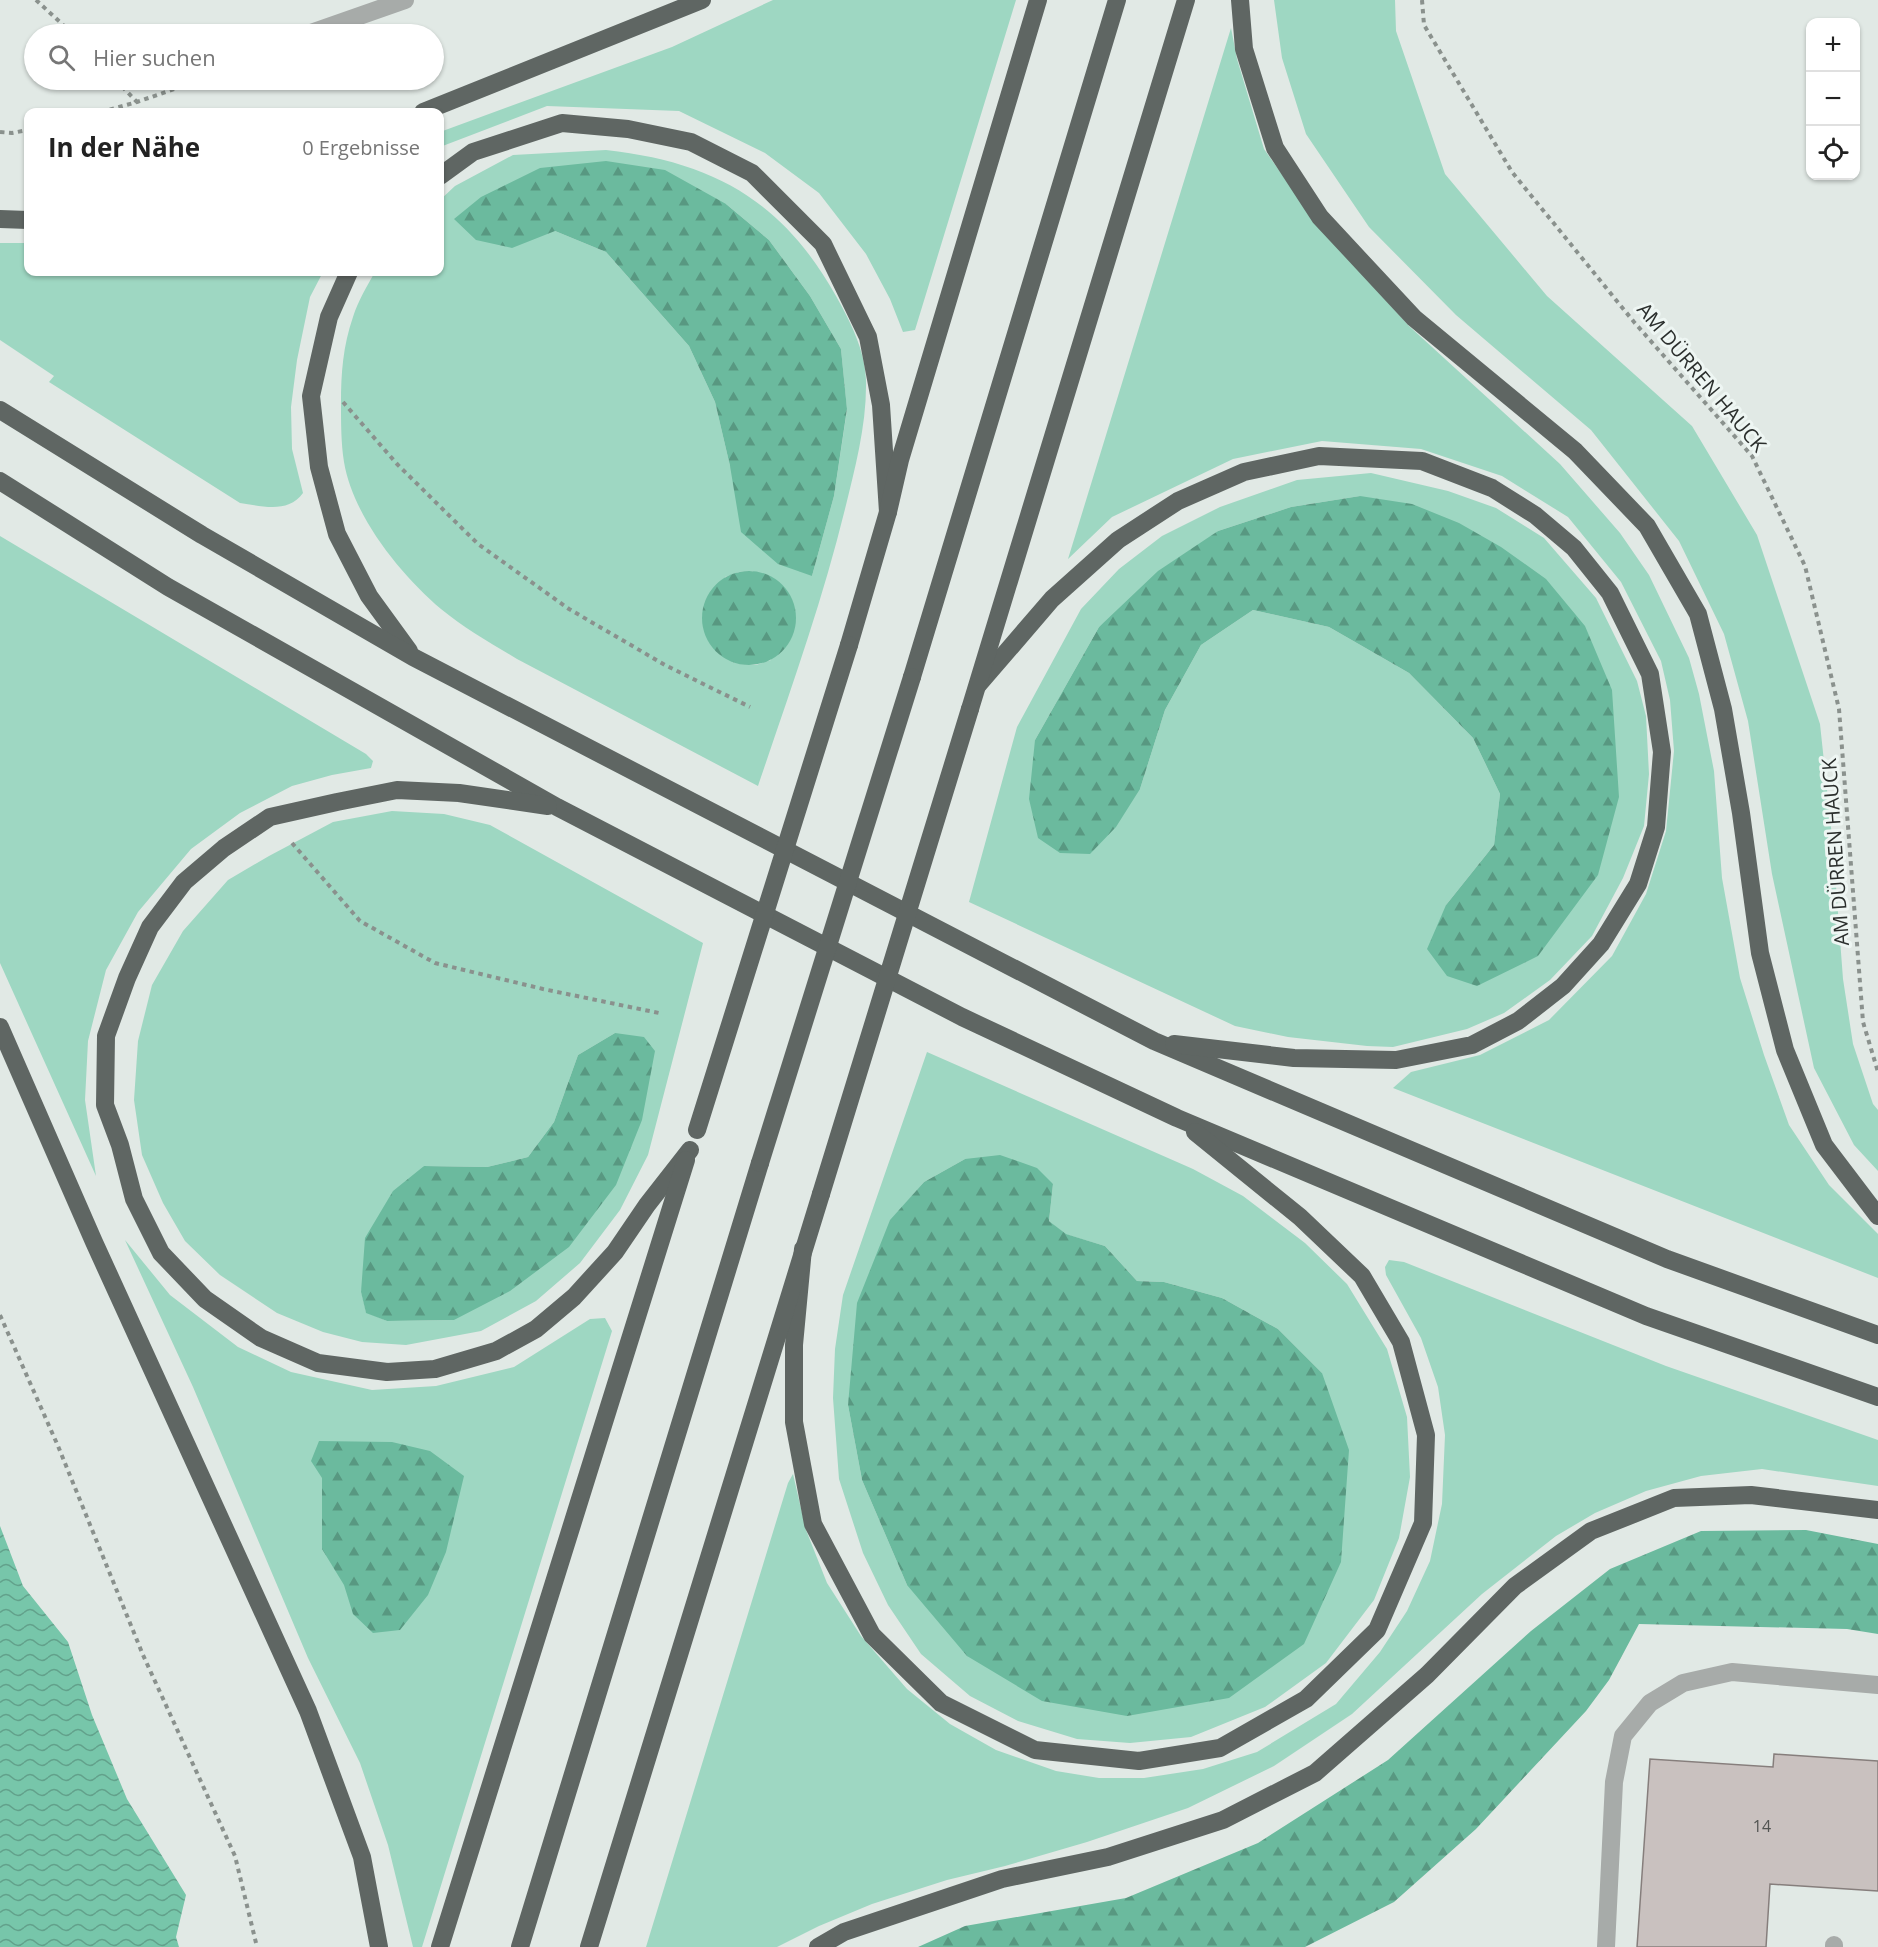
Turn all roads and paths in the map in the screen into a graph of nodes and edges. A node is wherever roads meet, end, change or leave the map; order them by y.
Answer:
1 (36, 0) edge
2 (405, 0) edge
3 (702, 0) edge
4 (1038, 0) edge
5 (1117, 0) edge
6 (1186, 0) edge
7 (1240, 0) edge
8 (1422, 0) edge
9 (62, 24) edge
10 (337, 24) edge
11 (126, 90) edge
12 (171, 90) edge
13 (137, 102) junction
14 (115, 108) edge
15 (433, 108) edge
16 (24, 131) edge
17 (0, 132) edge
18 (444, 173) edge
19 (0, 219) edge
20 (24, 220) edge
21 (347, 276) edge
22 (317, 372) junction
23 (0, 410) edge
24 (0, 481) edge
25 (888, 513) junction
26 (413, 657) junction
27 (978, 686) junction
28 (750, 707) dead end
29 (557, 807) junction
30 (270, 817) junction
31 (659, 1013) dead end
32 (0, 1027) edge
33 (1154, 1041) junction
34 (1878, 1072) edge
35 (1177, 1118) junction
36 (690, 1150) junction
37 (1878, 1216) edge
38 (803, 1249) junction
39 (0, 1316) edge
40 (1878, 1335) edge
41 (1878, 1397) edge
42 (1878, 1510) edge
43 (1878, 1685) edge
44 (257, 1947) edge
45 (379, 1947) edge
46 (440, 1947) edge
47 (520, 1947) edge
48 (589, 1947) edge
49 (818, 1947) edge
50 (1606, 1947) edge

1 - 9 path
2 - 10 lane
3 - 15 highway
4 - 25 highway
5 - 47 highway, bridge
6 - 27 highway
7 - 37 highway
8 - 34 path, AM DÜRREN HAUCK
11 - 13 path
12 - 13 path
13 - 14 path
16 - 17 path
18 - 25 highway
19 - 20 highway
21 - 22 highway
22 - 26 highway
22 - 28 path
23 - 26 highway
24 - 29 highway
25 - 36 highway, bridge
26 - 33 highway
27 - 33 highway
27 - 38 highway, bridge
29 - 30 highway
29 - 35 highway
30 - 31 path
30 - 36 highway
32 - 45 highway
33 - 40 highway
35 - 38 highway
35 - 41 highway
36 - 46 highway
38 - 48 highway
39 - 44 path
42 - 49 highway
43 - 50 lane

